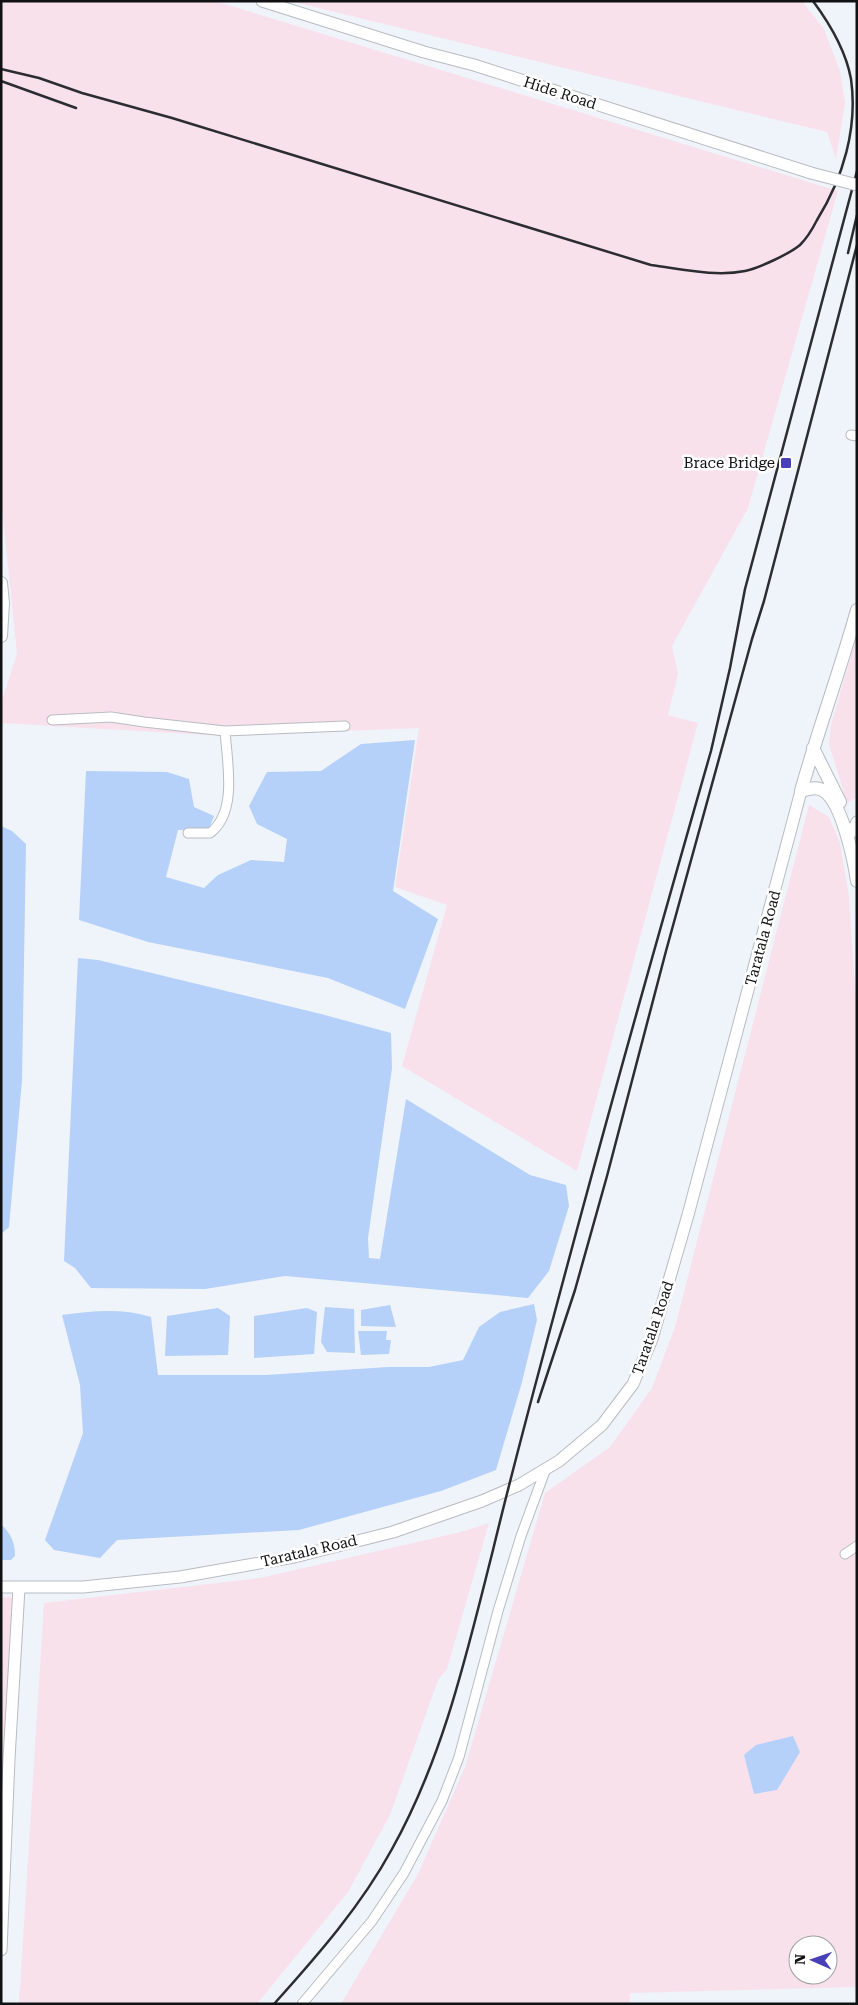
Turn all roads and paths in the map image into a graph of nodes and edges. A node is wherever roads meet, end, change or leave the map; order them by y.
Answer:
1 (262, 1) edge
2 (284, 4) edge
3 (857, 185) edge
4 (1, 583) edge
5 (857, 610) edge
6 (1, 636) edge
7 (853, 640) edge
8 (52, 720) dead end
9 (346, 726) dead end
10 (225, 731) junction
11 (813, 748) junction
12 (801, 791) junction
13 (851, 827) edge
14 (188, 833) dead end
15 (857, 853) edge
16 (857, 881) edge
17 (545, 1471) junction
18 (857, 1546) edge
19 (845, 1554) dead end
20 (1, 1587) edge
21 (20, 1588) junction
22 (1, 1950) edge
23 (302, 2004) edge

1 - 2 street, Hide Road
2 - 3 street, Hide Road, bridge
4 - 6 main road
5 - 7 main road, Taratala Road
7 - 11 main road, Taratala Road
8 - 10 street
9 - 10 street
10 - 14 street
11 - 12 main road, Taratala Road
11 - 13 main road
12 - 13 main road
12 - 17 street, Taratala Road
13 - 15 main road
13 - 16 main road
17 - 21 street, Taratala Road
17 - 23 street
18 - 19 street
20 - 21 street, Taratala Road
21 - 22 street

